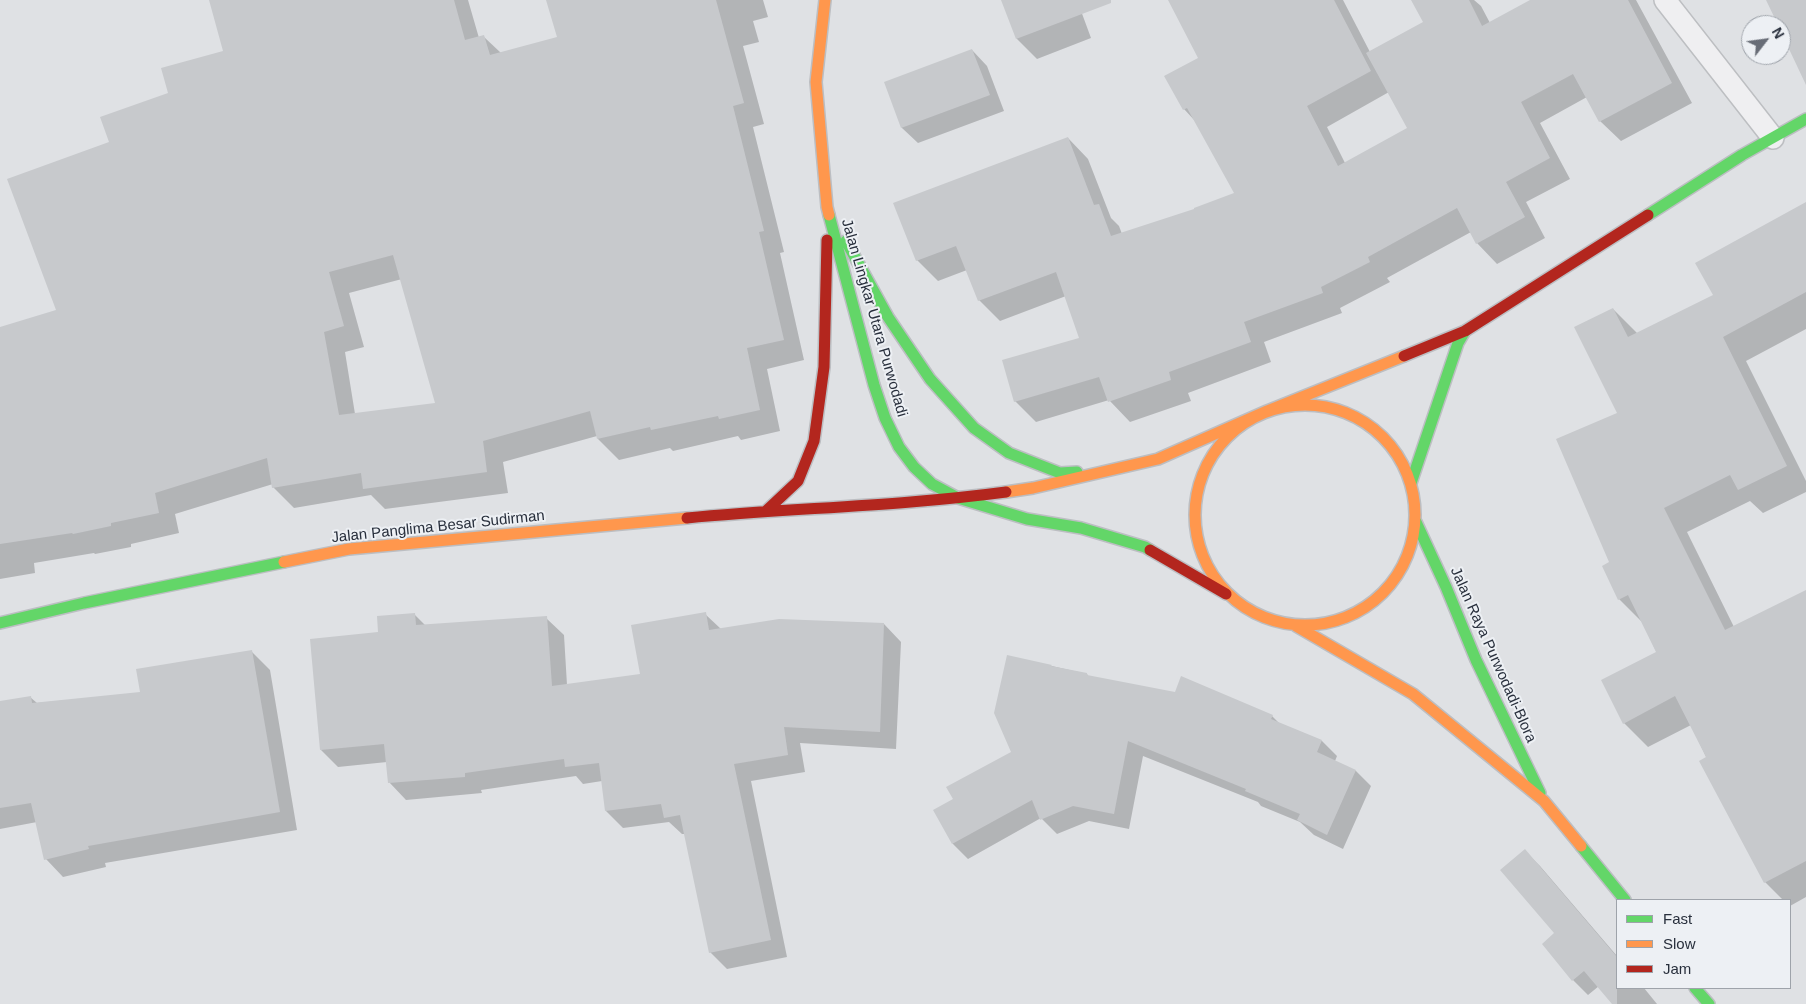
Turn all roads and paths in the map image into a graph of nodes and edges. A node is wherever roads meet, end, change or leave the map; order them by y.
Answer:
1 (825, 0) edge
2 (1665, 0) edge
3 (1806, 119) edge
4 (1773, 138) junction
5 (827, 207) junction
6 (1465, 330) junction
7 (1267, 411) junction
8 (1099, 472) junction
9 (1411, 483) junction
10 (958, 498) junction
11 (766, 511) junction
12 (1416, 522) junction
13 (1226, 594) junction
14 (0, 623) edge
15 (1296, 626) junction
16 (1544, 801) junction
17 (1623, 899) edge
18 (1696, 989) edge
19 (1708, 1004) edge

1 - 5 main road, Jalan Lingkar Utara Purwodadi
2 - 4 lane
3 - 4 main road
4 - 6 main road
5 - 8 main road, Jalan Lingkar Utara Purwodadi
5 - 10 main road, Jalan Lingkar Utara Purwodadi
5 - 11 main road
6 - 7 main road
6 - 9 main road
7 - 8 main road
7 - 9 main road
7 - 13 main road
8 - 10 main road, Jalan Panglima Besar Sudirman
9 - 12 main road
10 - 11 main road, Jalan Panglima Besar Sudirman
10 - 13 main road
11 - 14 main road, Jalan Panglima Besar Sudirman
12 - 15 main road
12 - 16 main road, Jalan Raya Purwodadi-Blora
13 - 15 main road
15 - 16 main road, Jalan Raya Purwodadi-Blora
16 - 17 main road, Jalan Raya Purwodadi-Blora
18 - 19 main road

